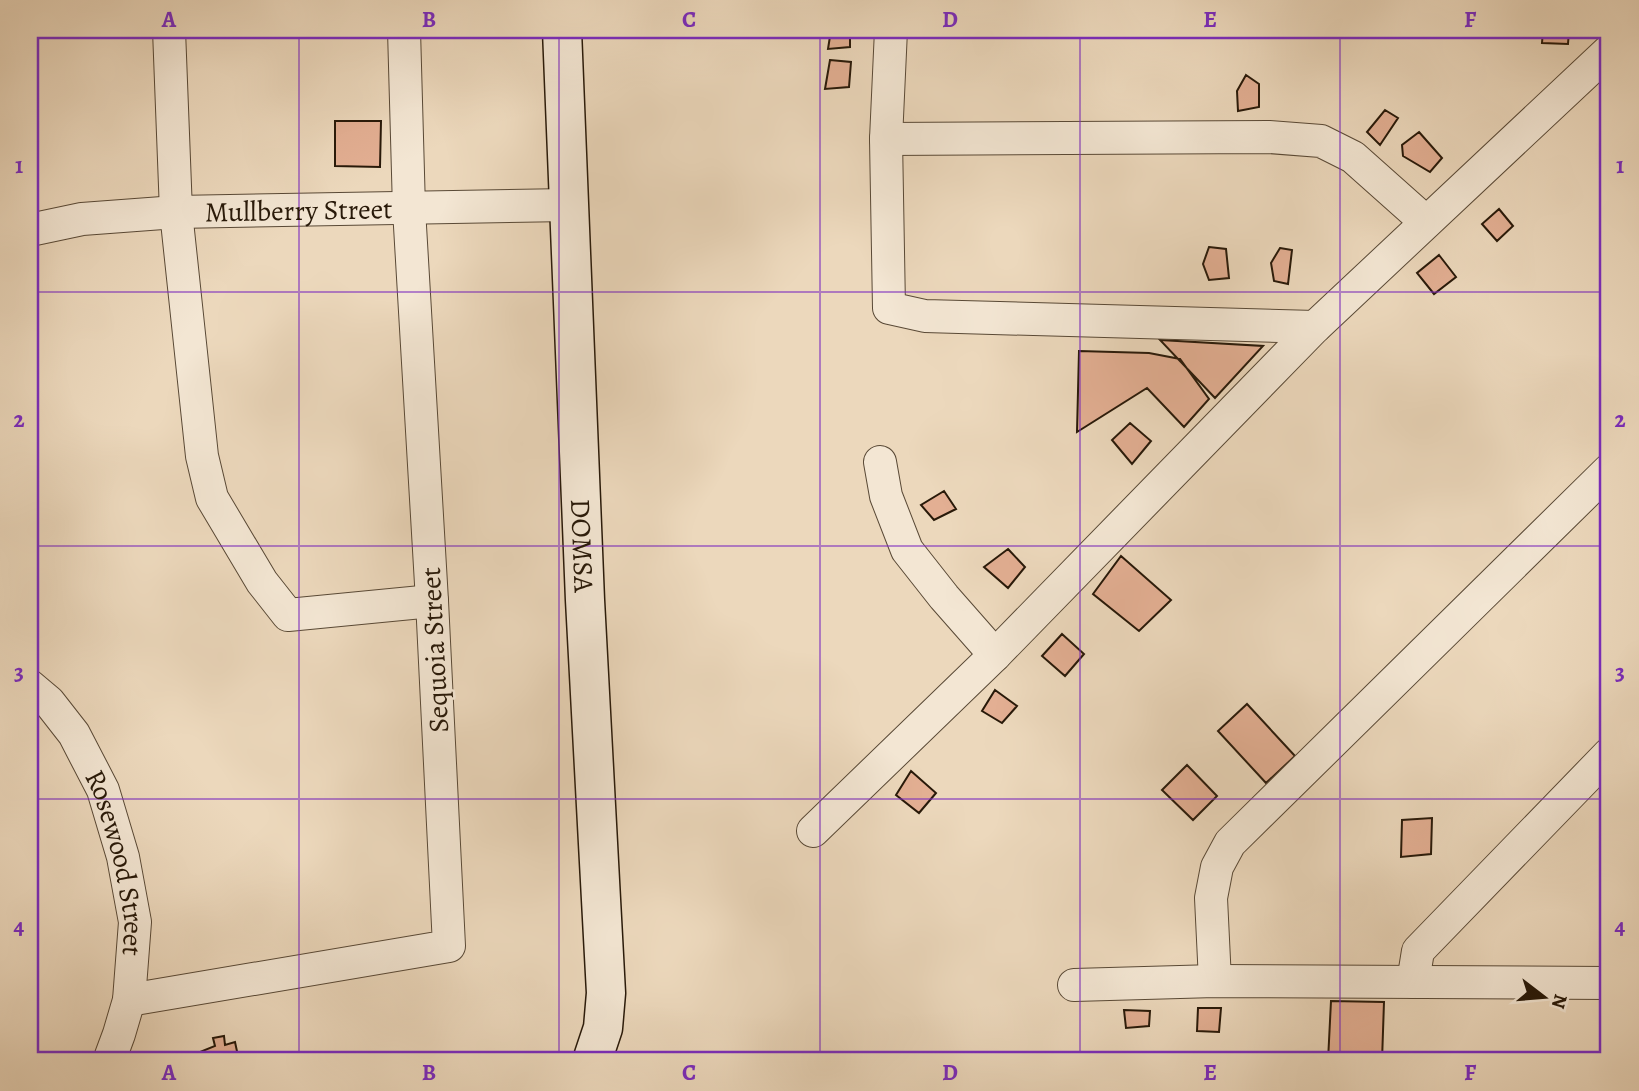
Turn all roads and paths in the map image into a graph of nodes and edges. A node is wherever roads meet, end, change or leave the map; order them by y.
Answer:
1 (169, 30) edge
2 (404, 30) edge
3 (562, 30) edge
4 (891, 30) edge
5 (1609, 51) edge
6 (886, 139) junction
7 (568, 205) junction
8 (410, 209) junction
9 (176, 212) junction
10 (1426, 222) junction
11 (30, 230) edge
12 (1315, 327) junction
13 (880, 462) dead end
14 (1609, 470) edge
15 (432, 601) junction
16 (995, 655) junction
17 (30, 686) edge
18 (1609, 754) edge
19 (813, 831) dead end
20 (1215, 981) junction
21 (1413, 982) junction
22 (1609, 984) edge
23 (1074, 985) dead end
24 (129, 1000) junction
25 (109, 1061) edge
26 (592, 1061) edge

1 - 9 street
2 - 8 street, Sequoia Street
3 - 7 main road, DOMSA
4 - 6 street
5 - 10 street
6 - 10 street
6 - 12 street
7 - 8 street, Mullberry Street
7 - 26 main road, DOMSA
8 - 9 street, Mullberry Street
8 - 15 street, Sequoia Street
9 - 11 street, Mullberry Street
9 - 15 street
10 - 12 street
12 - 16 street
13 - 16 street
14 - 20 street
15 - 24 street, Sequoia Street
16 - 19 street
17 - 24 street, Rosewood Street
18 - 21 street
20 - 21 street
20 - 23 street
21 - 22 street
24 - 25 street, Rosewood Street

